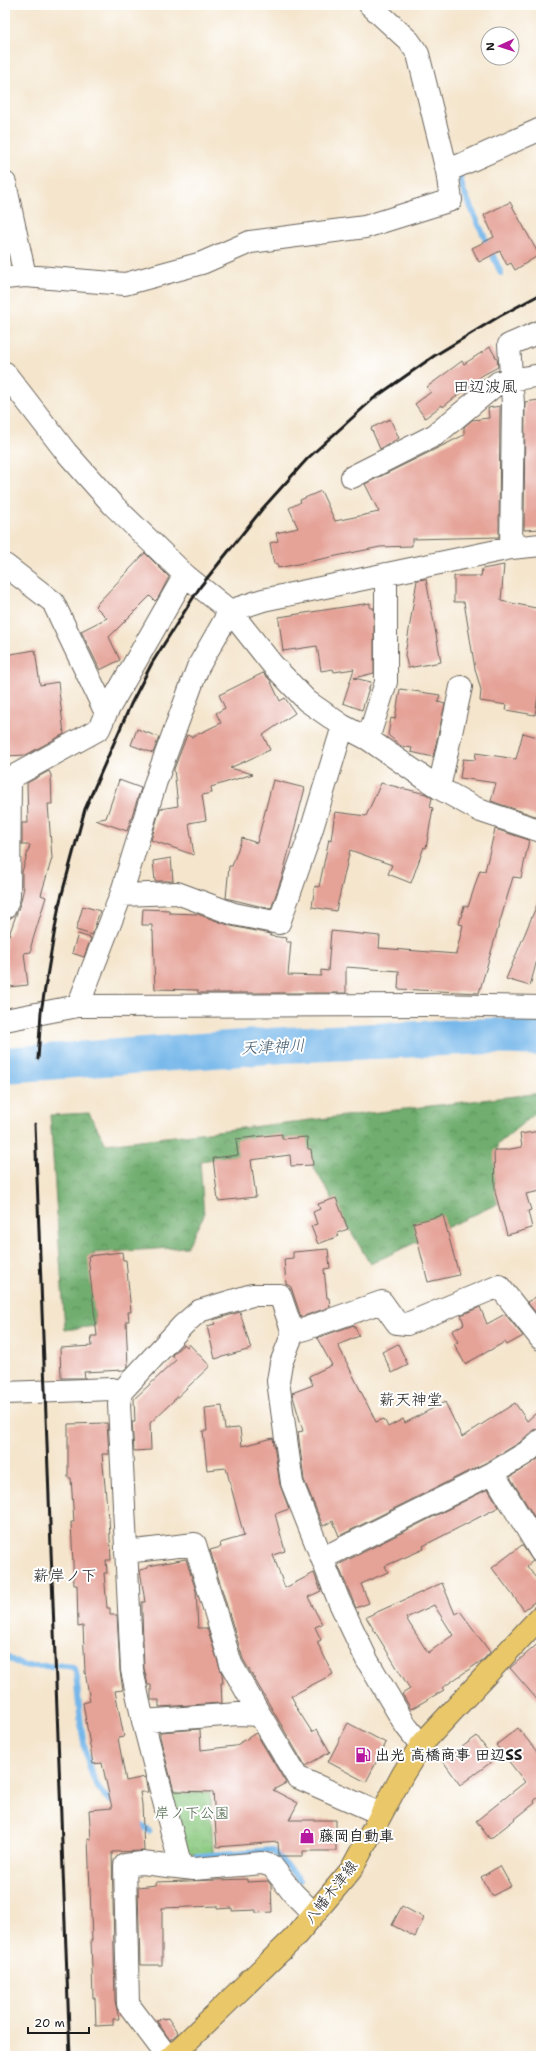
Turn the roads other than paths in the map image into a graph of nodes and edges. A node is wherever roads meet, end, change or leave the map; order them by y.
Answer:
1 (370, 5) edge
2 (541, 129) edge
3 (455, 168) junction
4 (5, 183) edge
5 (15, 277) edge
6 (541, 331) edge
7 (5, 373) edge
8 (541, 375) edge
9 (511, 380) junction
10 (352, 477) dead end
11 (541, 545) edge
12 (511, 548) junction
13 (5, 565) edge
14 (386, 574) junction
15 (185, 575) junction
16 (230, 610) junction
17 (461, 687) dead end
18 (106, 713) junction
19 (343, 726) junction
20 (368, 740) junction
21 (7, 780) edge
22 (439, 788) junction
23 (541, 831) edge
24 (121, 895) junction
25 (5, 908) edge
26 (78, 1006) junction
27 (541, 1007) edge
28 (6, 1016) edge
29 (293, 1333) junction
30 (541, 1338) edge
31 (121, 1392) junction
32 (5, 1393) edge
33 (541, 1440) edge
34 (487, 1476) junction
35 (126, 1552) junction
36 (541, 1552) edge
37 (323, 1558) junction
38 (541, 1616) edge
39 (260, 1715) junction
40 (143, 1721) junction
41 (421, 1745) junction
42 (381, 1814) junction
43 (181, 1867) junction
44 (314, 1914) junction
45 (167, 2056) edge
46 (172, 2056) edge

1 - 3 street
2 - 3 street
3 - 5 street
4 - 5 street
6 - 9 street
7 - 15 street
8 - 9 street
9 - 10 street
9 - 12 street
11 - 12 street
12 - 14 street
13 - 18 street
14 - 16 street
14 - 20 street
15 - 16 street
15 - 18 street
16 - 19 street
16 - 24 street
17 - 22 street
18 - 21 street
19 - 20 street
19 - 24 street
20 - 22 street
21 - 25 street
22 - 23 street
24 - 26 street
26 - 27 street
26 - 28 street
29 - 30 street
29 - 31 street
29 - 37 street
31 - 32 street
31 - 35 street
33 - 34 street
34 - 36 street
34 - 37 street
35 - 39 street
35 - 40 street
37 - 41 street
38 - 41 main road, 八幡木津線
39 - 40 street
39 - 42 street
40 - 43 street
41 - 42 main road, 八幡木津線
42 - 44 main road, 八幡木津線
43 - 44 street
43 - 45 street
44 - 46 main road, 八幡木津線

